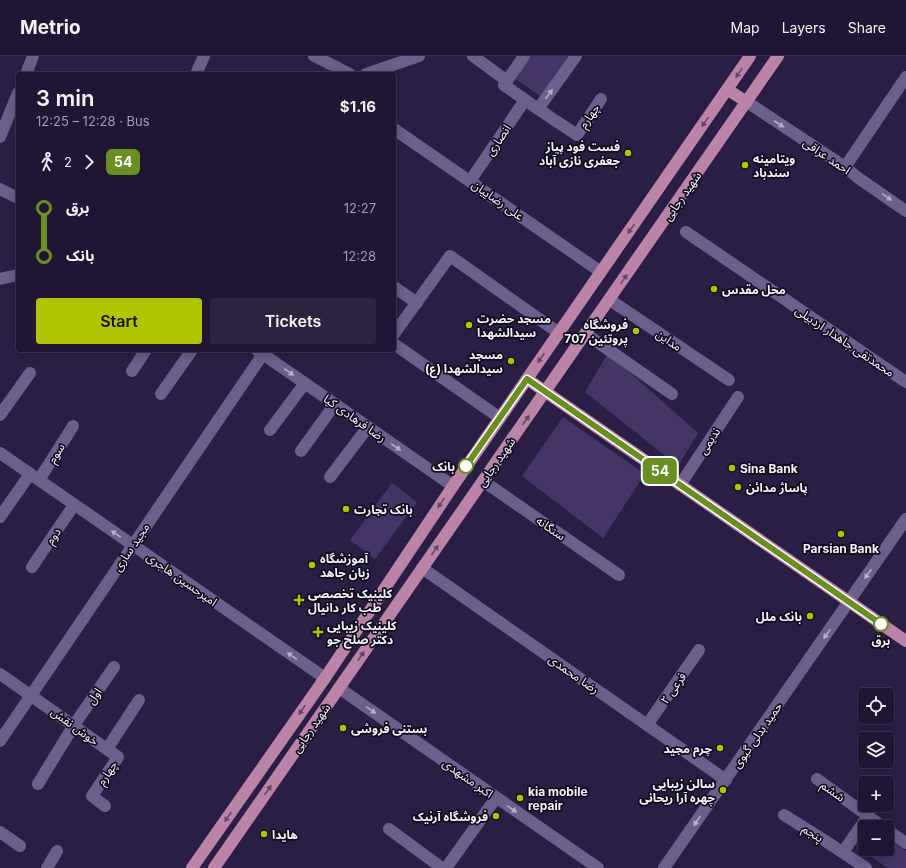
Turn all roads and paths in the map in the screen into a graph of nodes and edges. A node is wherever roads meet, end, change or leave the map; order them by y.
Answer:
1 (33, 56) edge
2 (204, 56) edge
3 (314, 56) edge
4 (419, 56) edge
5 (473, 56) edge
6 (524, 56) edge
7 (576, 56) edge
8 (750, 56) edge
9 (778, 56) edge
10 (27, 72) edge
11 (197, 72) edge
12 (346, 72) edge
13 (372, 72) edge
14 (906, 77) edge
15 (507, 81) junction
16 (728, 90) junction
17 (16, 98) edge
18 (601, 99) dead end
19 (525, 100) junction
20 (747, 102) junction
21 (538, 109) junction
22 (396, 130) edge
23 (0, 137) edge
24 (845, 167) junction
25 (470, 181) junction
26 (0, 189) edge
27 (16, 197) edge
28 (906, 211) edge
29 (686, 232) dead end
30 (601, 272) junction
31 (16, 275) edge
32 (0, 279) edge
33 (396, 288) edge
34 (610, 300) junction
35 (417, 303) junction
36 (396, 331) edge
37 (559, 333) junction
38 (586, 334) junction
39 (396, 345) edge
40 (145, 352) edge
41 (191, 352) edge
42 (260, 352) edge
43 (132, 371) dead end
44 (30, 373) dead end
45 (527, 379) junction
46 (729, 380) dead end
47 (906, 382) edge
48 (304, 383) junction
49 (546, 391) junction
50 (161, 394) dead end
51 (672, 394) dead end
52 (738, 397) dead end
53 (335, 404) junction
54 (0, 415) edge
55 (500, 418) junction
56 (73, 426) dead end
57 (368, 427) junction
58 (270, 430) dead end
59 (300, 451) dead end
60 (0, 454) edge
61 (34, 477) junction
62 (330, 477) dead end
63 (483, 481) junction
64 (680, 485) junction
65 (453, 486) junction
66 (74, 505) junction
67 (0, 518) edge
68 (906, 519) edge
69 (133, 545) junction
70 (32, 567) dead end
71 (422, 568) junction
72 (619, 575) dead end
73 (849, 602) junction
74 (906, 642) edge
75 (699, 650) dead end
76 (114, 667) dead end
77 (0, 674) edge
78 (324, 678) junction
79 (339, 688) junction
80 (31, 695) junction
81 (139, 700) dead end
82 (74, 725) junction
83 (647, 725) junction
84 (0, 741) edge
85 (107, 749) junction
86 (118, 757) joint
87 (818, 779) dead end
88 (726, 780) junction
89 (38, 784) dead end
90 (496, 798) junction
91 (105, 806) dead end
92 (784, 814) dead end
93 (868, 816) junction
94 (873, 820) edge
95 (389, 829) dead end
96 (0, 832) edge
97 (894, 835) edge
98 (906, 843) edge
99 (20, 846) dead end
100 (57, 851) dead end
101 (843, 852) junction
102 (47, 868) edge
103 (192, 868) edge
104 (214, 868) edge
105 (442, 868) edge
106 (446, 868) edge
107 (598, 868) edge
108 (664, 868) edge
109 (866, 868) edge

1 - 10 street
2 - 11 street
3 - 12 street
4 - 13 street
5 - 15 street
6 - 15 street
21 -> 7 street
8 -> 16 main road, شهید رجایی
9 - 20 main road, شهید رجایی
14 - 24 street
15 - 19 street
16 - 20 main road
16 -> 30 main road, شهید رجایی
17 - 23 street
18 - 21 street, چهارم
19 - 21 street
19 - 25 street, انصاری
20 -> 24 street, احمد عراقی
34 -> 20 main road, شهید رجایی
22 - 25 street, علی رضاییان
24 -> 28 street, احمد عراقی
25 - 30 street, علی رضاییان
26 - 27 street
29 - 47 street, محمدتقی جاهدار اردبیلی
30 - 37 main road, شهید رجایی
31 - 32 street
33 - 35 street
34 - 38 main road, شهید رجایی
34 - 46 street, مداین
35 - 36 street
35 - 37 street
37 -> 45 main road, شهید رجایی
38 - 49 main road, شهید رجایی
38 - 51 street
39 - 55 street
40 - 43 street
41 - 50 street
42 -> 48 street, رضا فرهادی کیا
42 - 69 street, مجید ساری
44 - 54 street
45 - 49 main road
45 - 55 main road, شهید رجایی
48 - 53 street, رضا فرهادی کیا
48 - 58 street
63 -> 49 main road, شهید رجایی
49 - 64 main road
52 - 64 street, ندیمی
53 - 57 street, رضا فرهادی کیا
53 - 59 street
55 - 65 main road, شهید رجایی
56 - 61 street, سوم
57 - 62 street
57 -> 65 street, رضا فرهادی کیا
60 - 61 street, امیرحسین هاجری
61 - 66 street, امیرحسین هاجری
61 - 67 street
71 -> 63 main road, شهید رجایی
63 - 72 street, سنگانه
64 - 73 main road
65 -> 78 main road, شهید رجایی
69 -> 66 street, امیرحسین هاجری
66 - 70 street, دوم
68 -> 73 street, حمید بدلی گیوی
78 -> 69 street, امیرحسین هاجری
69 - 80 street, مجید ساری
79 -> 71 main road, شهید رجایی
71 - 83 street, رضا محمدی
73 - 74 main road
73 -> 88 street, حمید بدلی گیوی
75 - 83 street, فرعی ۲
76 - 82 street, اول
77 - 80 street, خوش نقش
78 - 79 main road
78 -> 103 main road, شهید رجایی
79 -> 90 street, اکبر مشهدی
104 -> 79 main road, شهید رجایی
80 - 82 street, خوش نقش
80 - 84 street, مجید ساری
81 - 85 street
82 - 85 street, خوش نقش
82 - 89 street
83 - 88 street, رضا محمدی
85 - 86 street, خوش نقش
86 - 91 street, چهارم
87 - 93 street, ششم
88 -> 108 street, حمید بدلی گیوی
90 - 106 street
90 -> 107 street, اکبر مشهدی
92 - 101 street, پنجم
93 - 94 street, ششم
93 - 101 street
95 - 105 street
96 - 99 street
97 - 98 street
100 - 102 street
101 - 109 street, پنجم

